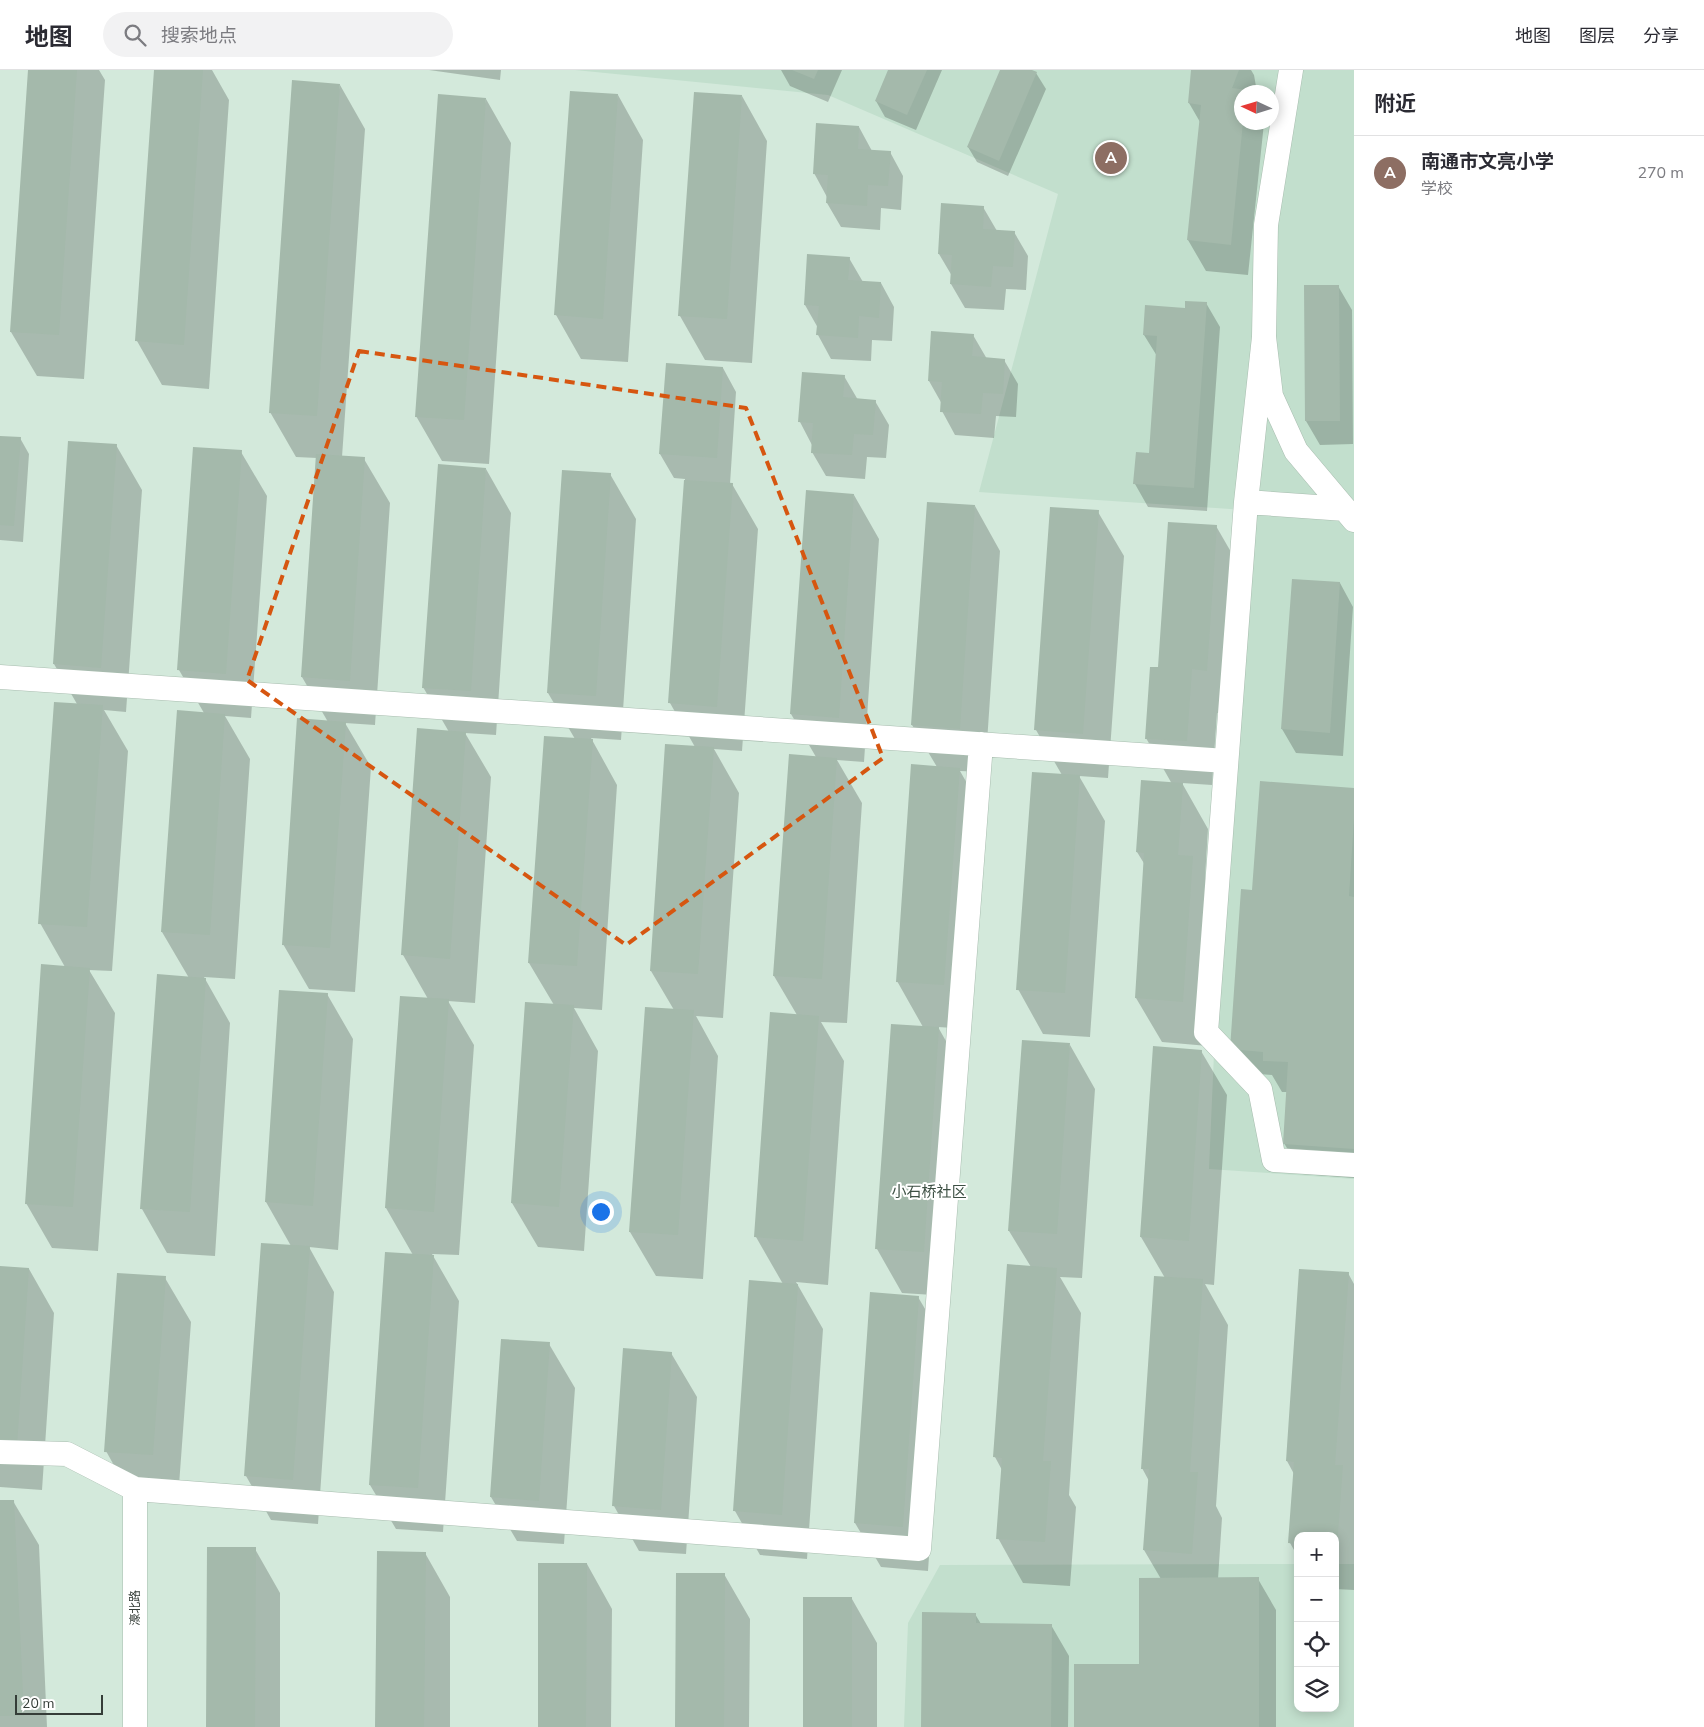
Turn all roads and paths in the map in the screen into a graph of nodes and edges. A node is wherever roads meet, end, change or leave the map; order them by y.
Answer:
1 (1291, 70) edge
2 (1264, 337) junction
3 (1246, 502) junction
4 (1349, 515) edge
5 (0, 677) edge
6 (981, 744) junction
7 (1226, 761) junction
8 (1354, 1165) edge
9 (0, 1452) edge
10 (135, 1489) junction
11 (135, 1727) edge

1 - 2 street
2 - 3 street
2 - 4 street
3 - 4 street
3 - 7 street
5 - 6 street
6 - 7 street
6 - 10 street
7 - 8 street
9 - 10 street
10 - 11 street, 濠北路

